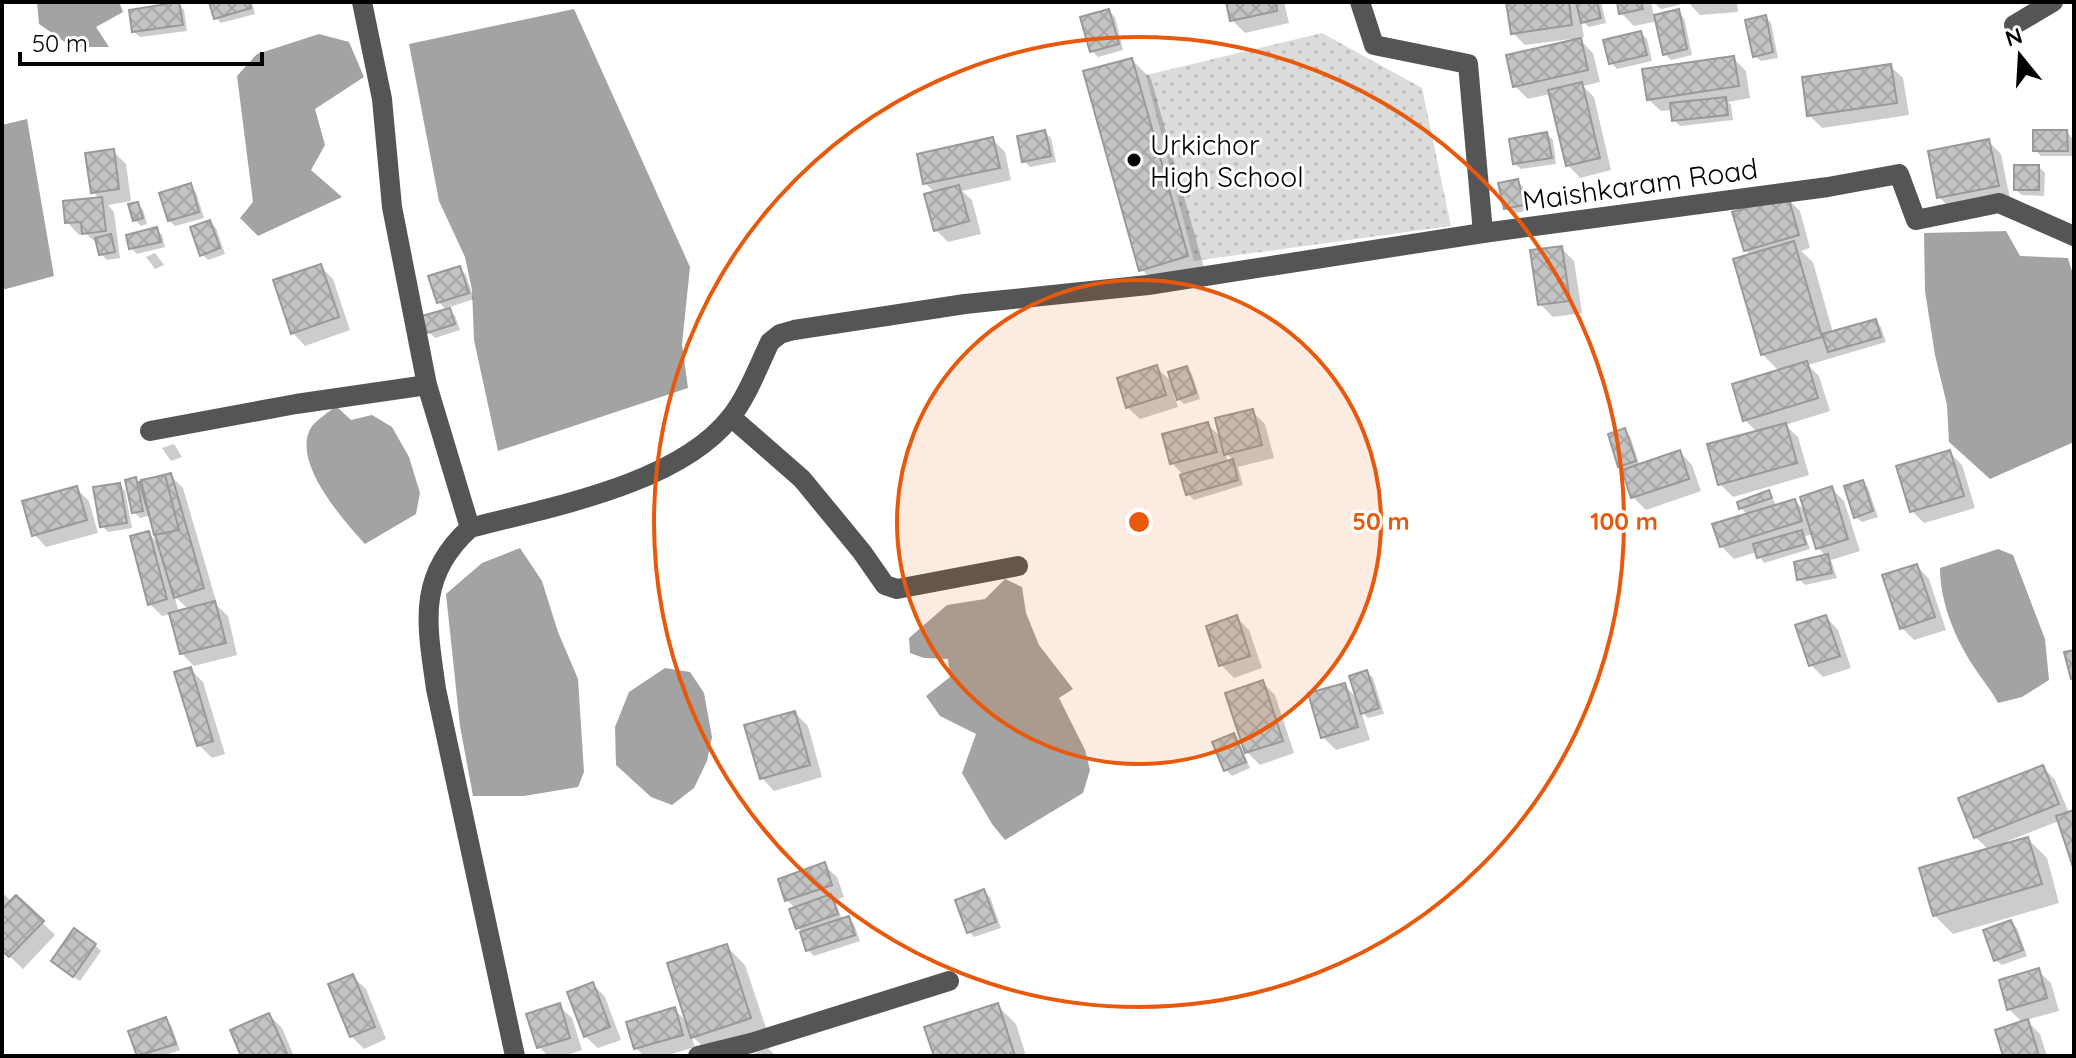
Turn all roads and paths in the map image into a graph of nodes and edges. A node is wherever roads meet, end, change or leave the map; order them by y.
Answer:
1 (362, 2) edge
2 (1360, 2) edge
3 (2053, 2) edge
4 (2014, 25) dead end
5 (1483, 233) junction
6 (2074, 236) edge
7 (427, 385) junction
8 (731, 417) junction
9 (150, 431) dead end
10 (470, 528) junction
11 (1018, 566) dead end
12 (949, 981) dead end
13 (515, 1056) edge
14 (698, 1056) edge

1 - 7 street
2 - 5 street, Maishkaram Road
3 - 4 street
5 - 6 street, Maishkaram Road
5 - 8 street
7 - 9 street
7 - 10 street
8 - 10 street
8 - 11 street
10 - 13 street
12 - 14 street

